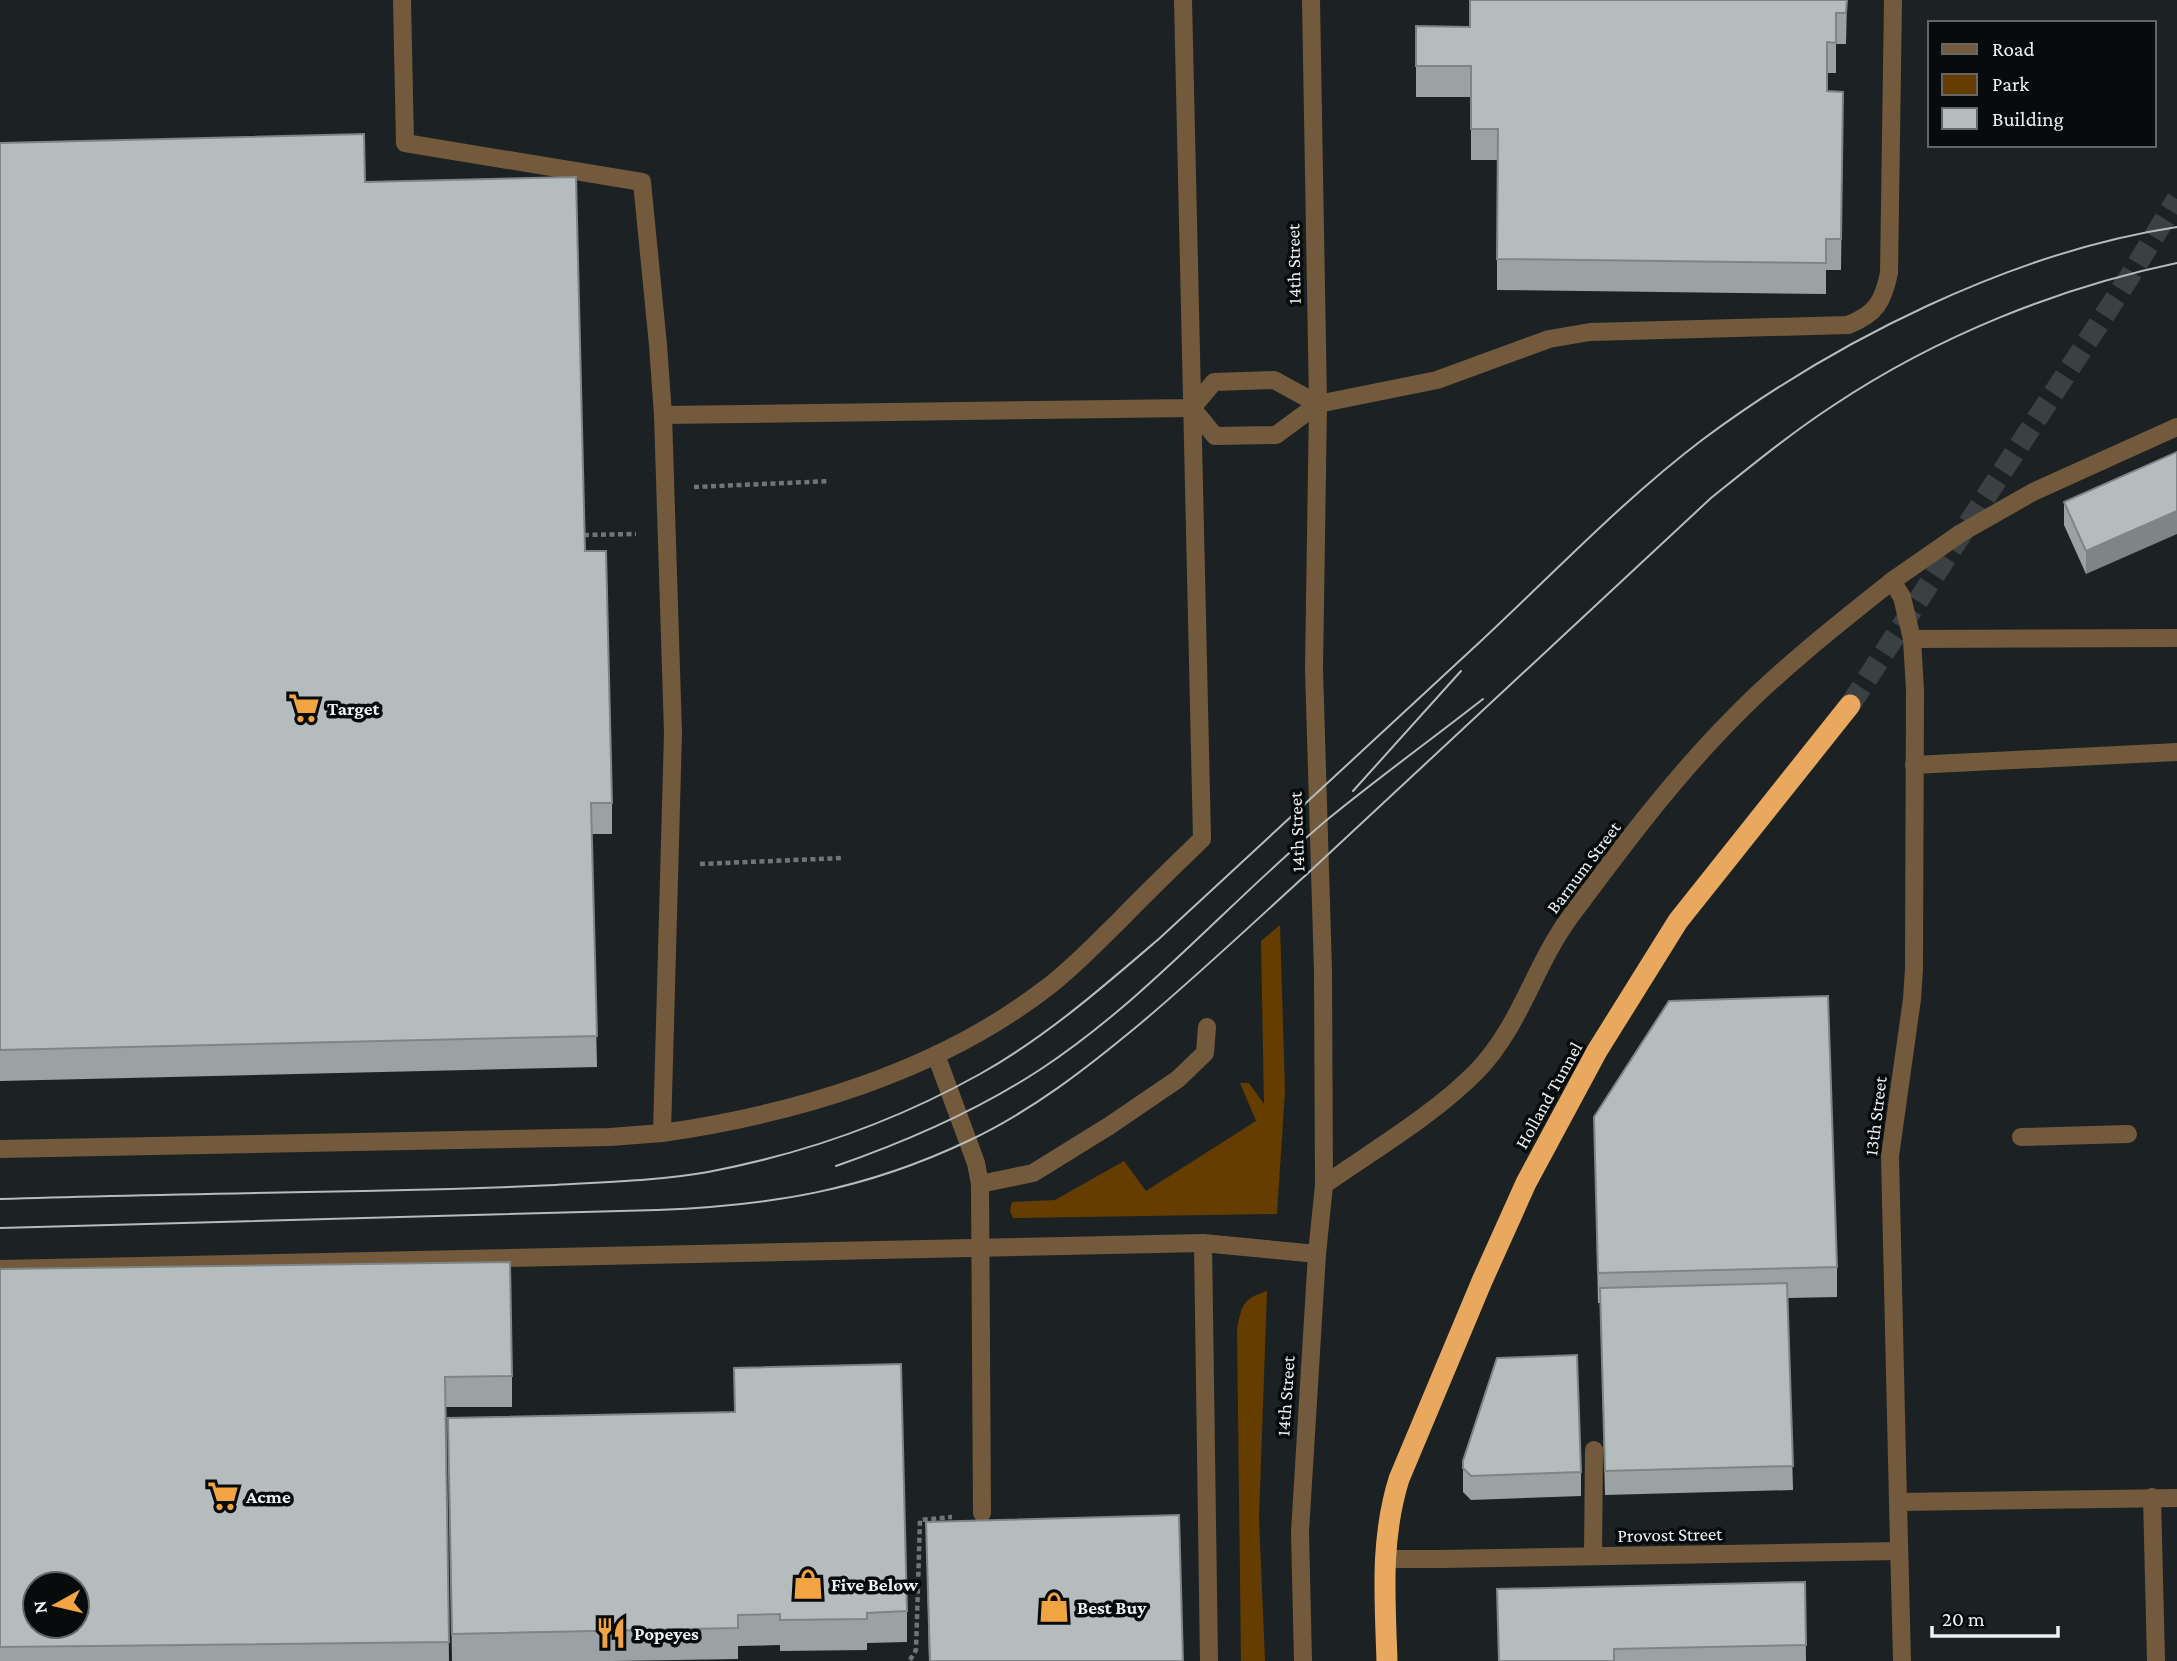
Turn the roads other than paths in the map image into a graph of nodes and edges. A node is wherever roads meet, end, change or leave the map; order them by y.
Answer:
1 (402, 0) edge
2 (1183, 0) edge
3 (1311, 0) edge
4 (1893, 0) edge
5 (1318, 404) junction
6 (1192, 408) junction
7 (663, 415) junction
8 (2177, 427) edge
9 (1892, 582) junction
10 (2177, 638) edge
11 (1912, 639) junction
12 (1850, 705) tunnel mouth
13 (2177, 752) edge
14 (1914, 765) junction
15 (1208, 1027) dead end
16 (936, 1055) junction
17 (662, 1133) junction
18 (2128, 1134) dead end
19 (2021, 1137) dead end
20 (0, 1149) edge
21 (980, 1184) junction
22 (1324, 1185) junction
23 (1203, 1242) junction
24 (981, 1246) junction
25 (1317, 1254) junction
26 (0, 1269) edge
27 (1594, 1450) dead end
28 (2152, 1497) junction
29 (2177, 1498) edge
30 (1898, 1502) junction
31 (982, 1513) road end
32 (1899, 1551) junction
33 (1593, 1556) junction
34 (1384, 1559) junction
35 (1209, 1661) edge
36 (1303, 1661) edge
37 (1387, 1661) edge
38 (1902, 1661) edge
39 (2156, 1661) edge

1 - 7 street
2 - 6 street
3 - 5 street, 14th Street
4 - 5 street
5 - 6 street
5 - 6 street
5 - 22 street, 14th Street
6 - 7 street
6 - 16 street
7 - 17 street
8 - 9 street, Barnum Street
9 - 11 street, 13th Street
9 - 22 street, Barnum Street
10 - 11 street
11 - 14 street, 13th Street
12 - 34 highway, Holland Tunnel
13 - 14 street
14 - 30 street, 13th Street
15 - 21 street
16 - 17 street
16 - 21 street
17 - 20 street
18 - 19 street
21 - 24 street
22 - 25 street, 14th Street
23 - 24 street
23 - 25 street
23 - 35 street
24 - 26 street
24 - 31 street
25 - 36 street, 14th Street
27 - 33 street
28 - 29 street
28 - 30 street
28 - 39 street
30 - 32 street, 13th Street
32 - 33 street, Provost Street
32 - 38 street, 13th Street
33 - 34 street, Provost Street
34 - 37 highway

